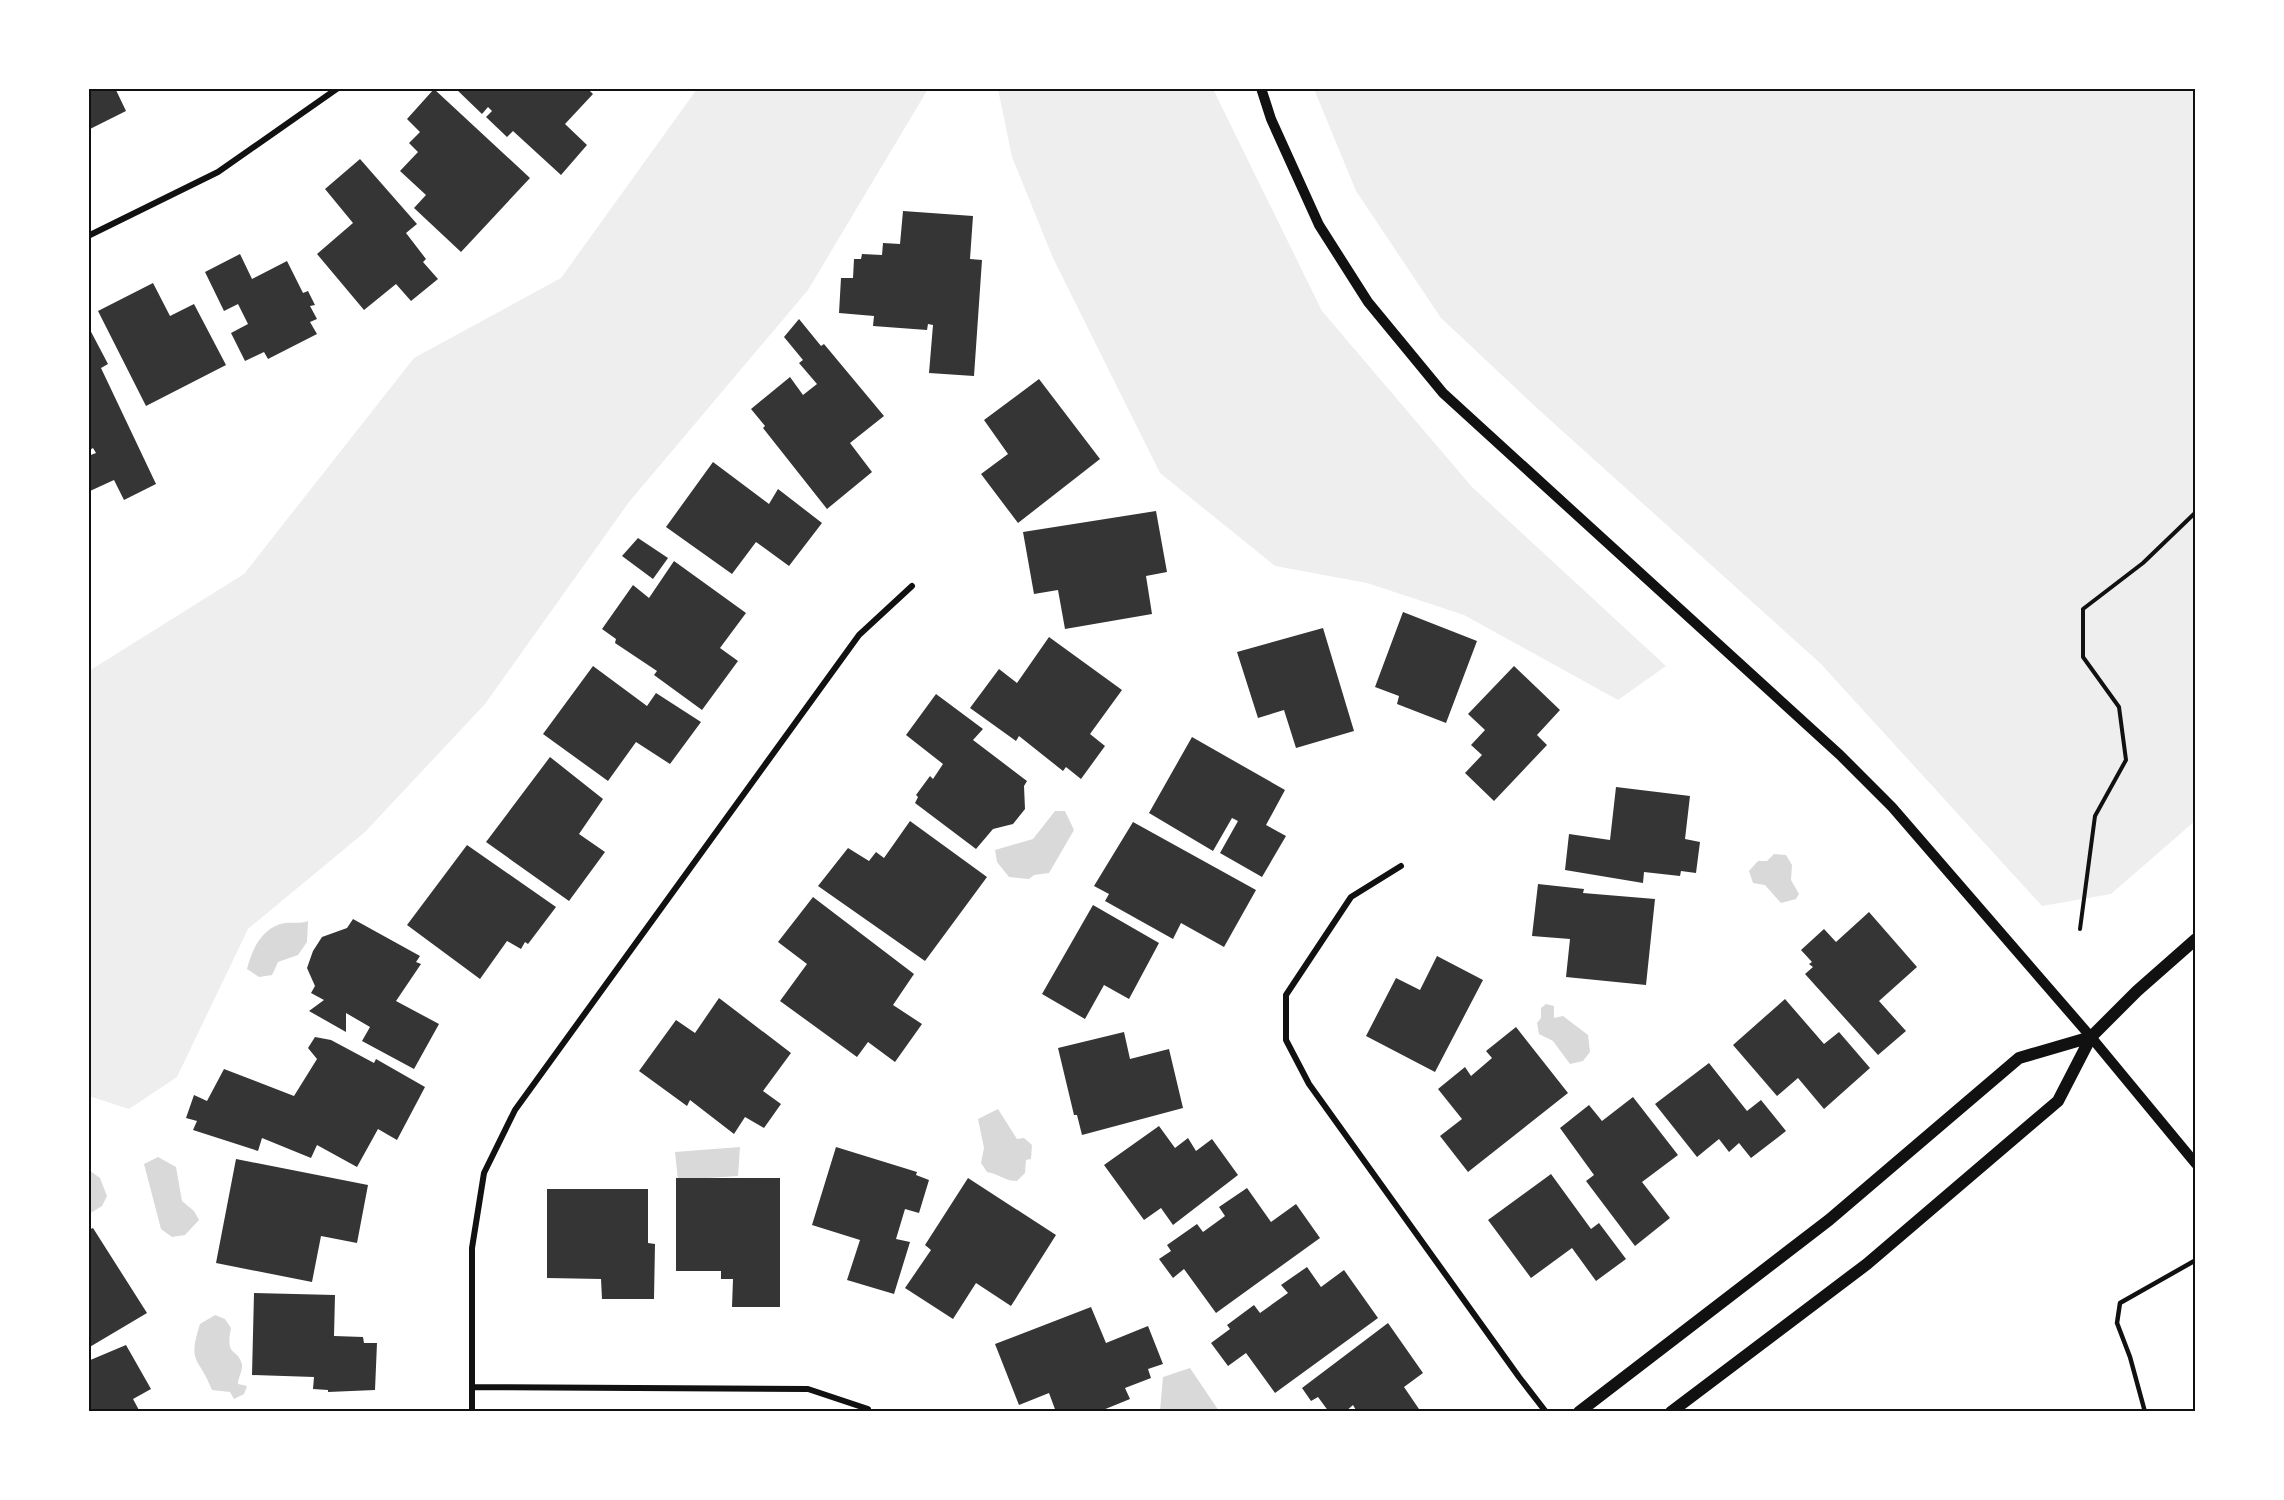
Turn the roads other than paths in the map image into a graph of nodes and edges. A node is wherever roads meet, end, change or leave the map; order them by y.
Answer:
1 (338, 88) edge
2 (1261, 88) edge
3 (88, 236) edge
4 (912, 586) dead end
5 (1401, 866) dead end
6 (2196, 939) edge
7 (2091, 1037) junction
8 (2196, 1164) edge
9 (2196, 1260) edge
10 (472, 1388) junction
11 (868, 1409) dead end
12 (472, 1412) edge
13 (1546, 1412) edge
14 (1579, 1412) edge
15 (1671, 1412) edge
16 (2145, 1412) edge

1 - 3 street
2 - 7 street
4 - 10 street
5 - 13 street
6 - 7 main road
7 - 8 street
7 - 14 main road
7 - 15 main road
9 - 16 lane
10 - 11 street
10 - 12 street

